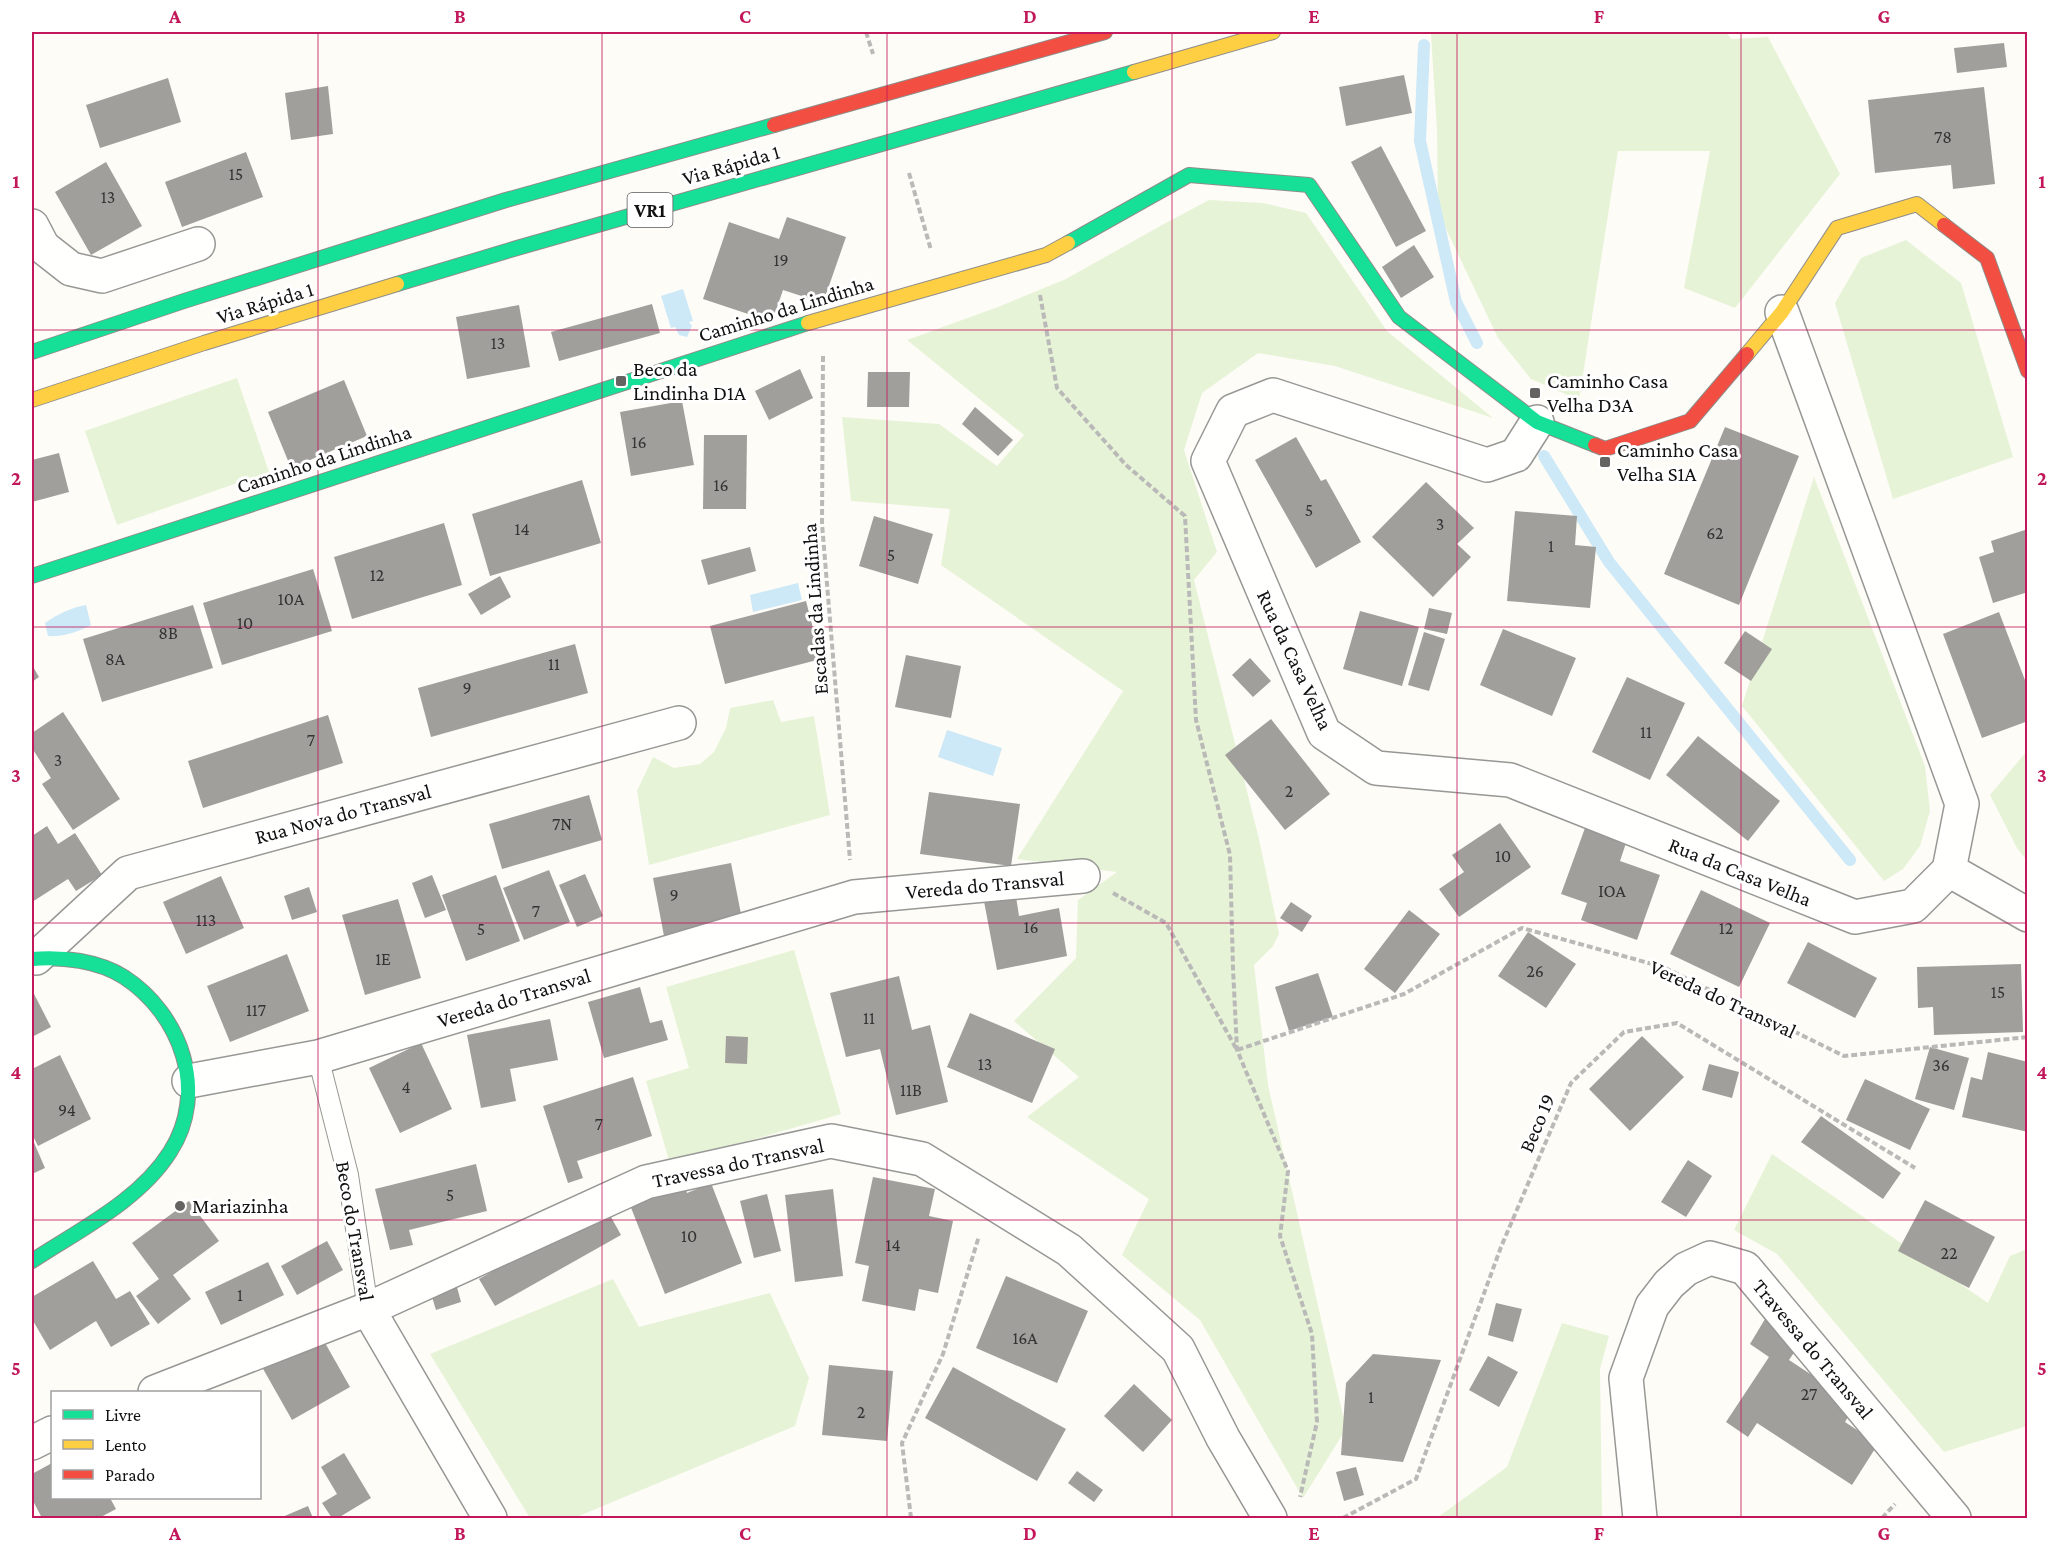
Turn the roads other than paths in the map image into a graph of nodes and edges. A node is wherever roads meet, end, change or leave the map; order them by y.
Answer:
1 (1105, 32) edge
2 (1273, 32) edge
3 (32, 226) edge
4 (198, 244) dead end
5 (1782, 312) junction
6 (32, 352) edge
7 (2028, 371) edge
8 (32, 400) edge
9 (1537, 422) junction
10 (32, 576) edge
11 (679, 723) dead end
12 (1949, 870) junction
13 (1083, 876) road end
14 (2028, 915) edge
15 (34, 959) edge
16 (318, 1057) junction
17 (189, 1081) junction
18 (32, 1261) edge
19 (368, 1309) junction
20 (158, 1391) edge
21 (51, 1434) edge
22 (32, 1443) edge
23 (1283, 1513) edge
24 (490, 1518) edge
25 (1640, 1518) edge
26 (1954, 1518) edge

1 - 6 main road, Via Rápida 1 / VR1
2 - 8 main road, Via Rápida 1 / VR1
3 - 4 street
5 - 7 main road
5 - 9 main road
5 - 12 street
9 - 10 main road, Caminho da Lindinha
9 - 12 street, Rua da Casa Velha
11 - 15 street, Rua Nova do Transval
12 - 14 street
13 - 16 street, Vereda do Transval
15 - 17 main road
16 - 17 street, Vereda do Transval
16 - 19 lane, Beco do Transval
17 - 18 main road
19 - 20 street, Travessa do Transval
19 - 23 street, Travessa do Transval
19 - 24 street, Beco do Transval
21 - 22 street
25 - 26 street, Travessa do Transval

